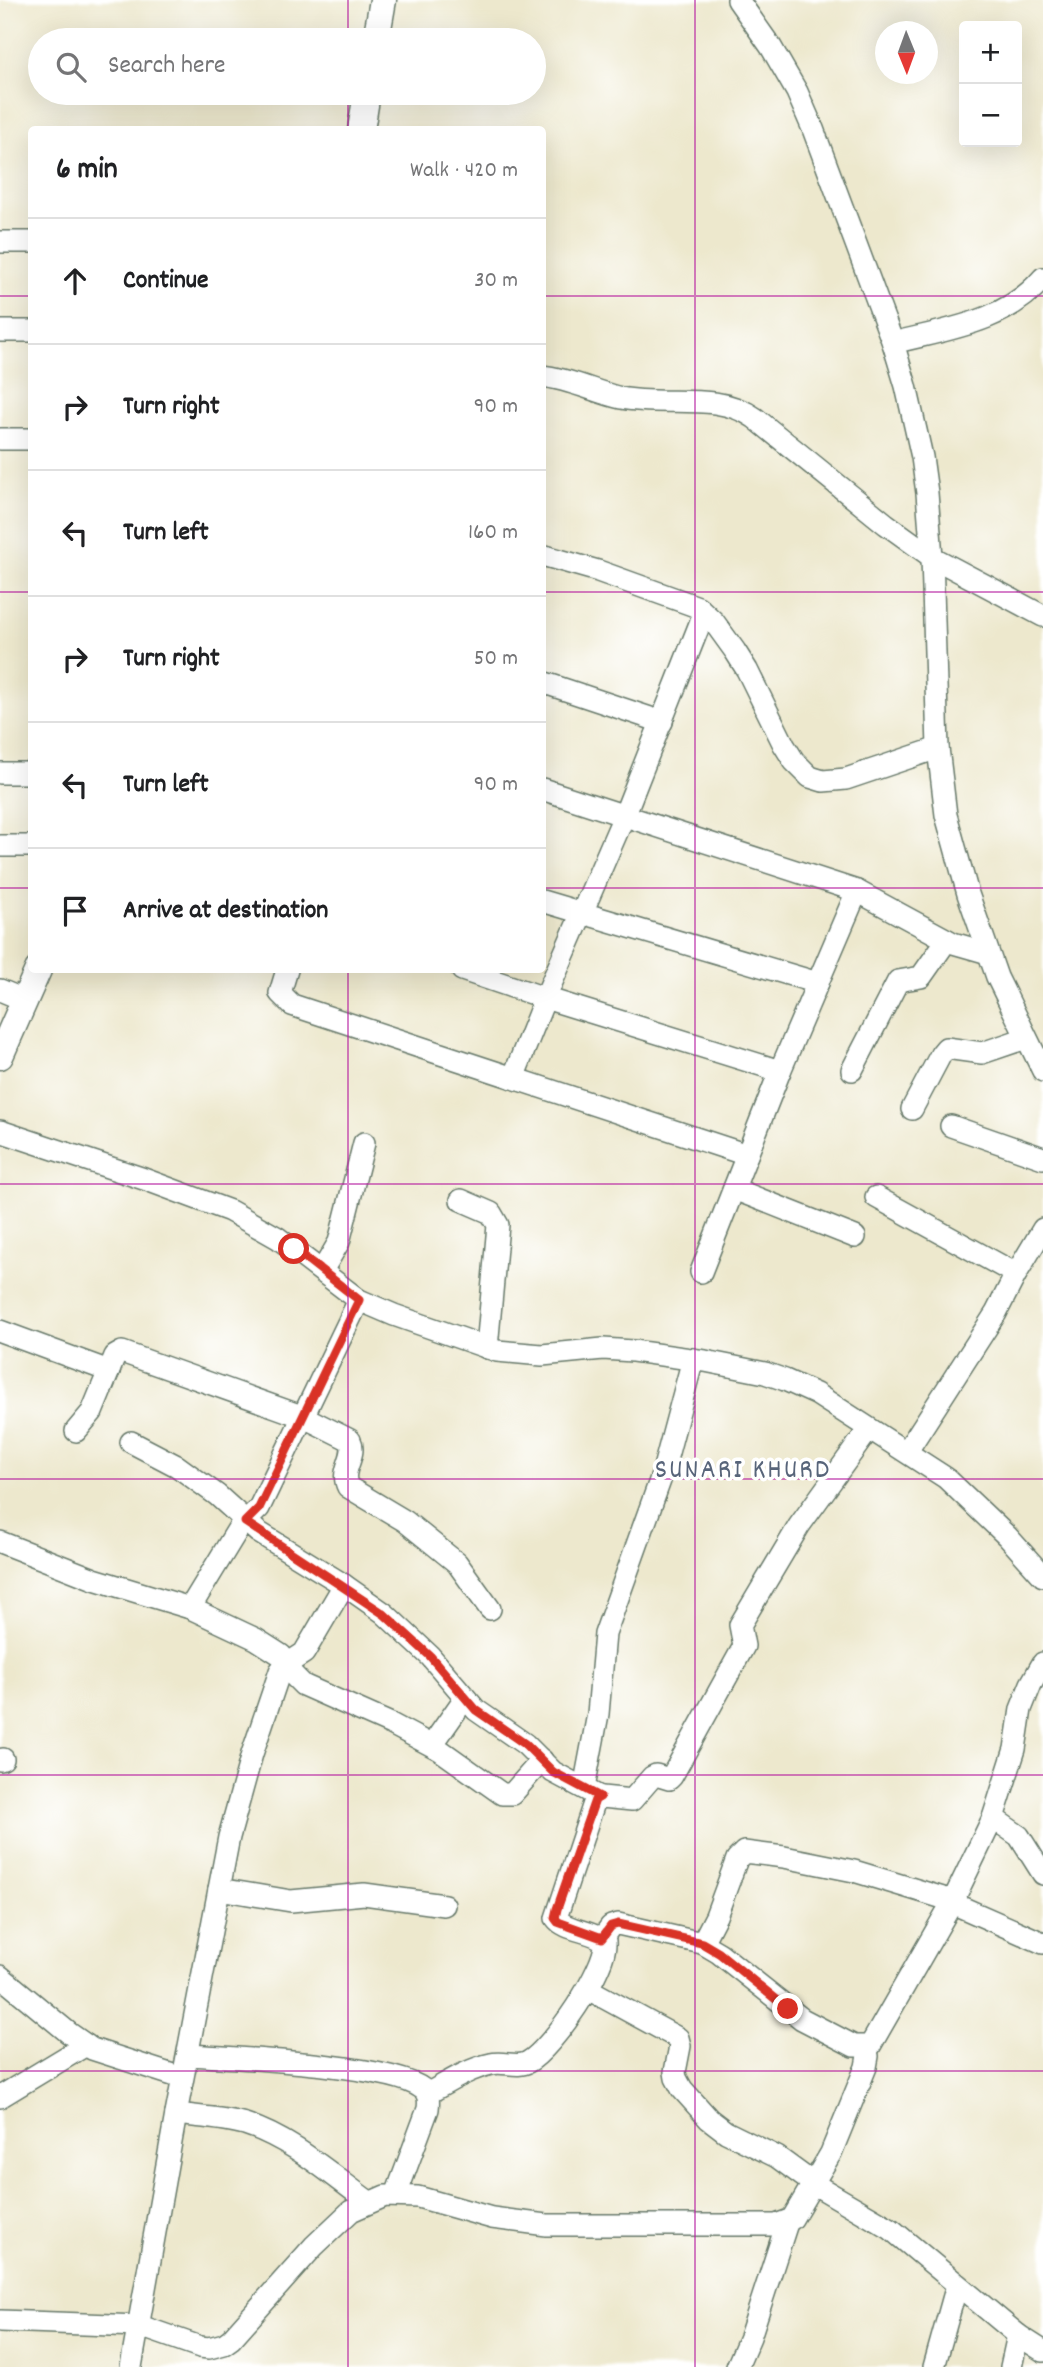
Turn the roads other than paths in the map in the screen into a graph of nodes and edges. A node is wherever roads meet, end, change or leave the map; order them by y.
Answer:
1 (383, 0) edge
2 (738, 0) edge
3 (378, 28) edge
4 (365, 105) edge
5 (362, 126) edge
6 (0, 242) edge
7 (28, 242) edge
8 (1043, 278) edge
9 (0, 331) edge
10 (28, 331) edge
11 (893, 343) junction
12 (546, 377) edge
13 (0, 439) edge
14 (28, 439) edge
15 (546, 556) edge
16 (932, 557) junction
17 (701, 611) junction
18 (1043, 616) edge
19 (546, 683) edge
20 (662, 722) junction
21 (938, 748) junction
22 (0, 773) edge
23 (28, 773) edge
24 (546, 790) edge
25 (624, 816) junction
26 (0, 846) edge
27 (28, 846) edge
28 (857, 891) junction
29 (546, 902) edge
30 (581, 914) junction
31 (947, 940) junction
32 (988, 953) junction
33 (35, 973) edge
34 (286, 973) edge
35 (471, 973) edge
36 (818, 983) junction
37 (12, 995) edge
38 (545, 998) junction
39 (1026, 1038) junction
40 (0, 1056) edge
41 (852, 1070) dead end
42 (1043, 1071) edge
43 (780, 1072) junction
44 (513, 1078) junction
45 (912, 1109) dead end
46 (951, 1126) dead end
47 (0, 1131) edge
48 (363, 1143) dead end
49 (747, 1155) junction
50 (1043, 1158) edge
51 (734, 1188) junction
52 (876, 1197) dead end
53 (461, 1200) dead end
54 (1043, 1229) edge
55 (855, 1237) dead end
56 (322, 1271) junction
57 (701, 1272) dead end
58 (1016, 1274) junction
59 (359, 1300) junction
60 (0, 1331) edge
61 (487, 1348) junction
62 (693, 1359) junction
63 (110, 1371) junction
64 (304, 1417) junction
65 (869, 1429) junction
66 (76, 1432) dead end
67 (131, 1442) dead end
68 (906, 1451) junction
69 (245, 1522) junction
70 (0, 1542) edge
71 (1043, 1576) edge
72 (344, 1585) junction
73 (190, 1608) junction
74 (490, 1609) dead end
75 (1043, 1662) edge
76 (287, 1664) junction
77 (465, 1698) junction
78 (432, 1745) junction
79 (542, 1759) junction
80 (592, 1793) junction
81 (993, 1818) junction
82 (1043, 1874) edge
83 (219, 1889) junction
84 (952, 1902) junction
85 (444, 1905) dead end
86 (602, 1938) junction
87 (702, 1943) junction
88 (1043, 1943) edge
89 (0, 1976) edge
90 (588, 1989) junction
91 (86, 2045) junction
92 (865, 2047) junction
93 (188, 2055) junction
94 (182, 2078) junction
95 (427, 2094) junction
96 (0, 2097) edge
97 (176, 2114) junction
98 (814, 2184) junction
99 (396, 2195) junction
100 (369, 2202) junction
101 (787, 2223) junction
102 (957, 2285) junction
103 (0, 2321) edge
104 (140, 2326) junction
105 (1018, 2334) junction
106 (1043, 2351) edge
107 (131, 2367) edge
108 (737, 2367) edge
109 (934, 2367) edge
110 (1011, 2367) edge

1 - 3 street
2 - 11 street
4 - 5 street
6 - 7 street
8 - 11 street
9 - 10 street
11 - 16 street
12 - 16 street
13 - 14 street
15 - 17 street
16 - 18 street
16 - 21 street
17 - 20 street
17 - 21 street
19 - 20 street
20 - 25 street
21 - 32 street
22 - 23 street
24 - 25 street
25 - 28 street
25 - 30 street
26 - 27 street
28 - 31 street
28 - 36 street
29 - 30 street
30 - 36 street
30 - 38 street
31 - 32 street
31 - 41 street
32 - 39 street
33 - 37 street
34 - 44 street
35 - 38 street
36 - 43 street
37 - 40 street
38 - 43 street
38 - 44 street
39 - 42 street
39 - 45 street
43 - 49 street
44 - 49 street
46 - 50 street
47 - 56 street
48 - 56 street
49 - 51 street
51 - 55 street
51 - 57 street
52 - 58 street
53 - 61 street
54 - 58 street
56 - 59 street
58 - 68 street
59 - 61 street
59 - 64 street
60 - 63 street
61 - 62 street
62 - 65 street
62 - 80 street
63 - 64 street
63 - 66 street
64 - 69 street
64 - 74 street
65 - 68 street
65 - 80 street
67 - 69 street
68 - 71 street
69 - 72 street
69 - 73 street
70 - 73 street
72 - 76 street
72 - 77 street
73 - 76 street
75 - 81 street
76 - 78 street
76 - 83 street
77 - 78 street
77 - 79 street
78 - 79 street
79 - 80 street
80 - 86 street
81 - 82 street
81 - 84 street
83 - 85 street
83 - 93 street
84 - 87 street
84 - 88 street
84 - 92 street
86 - 87 street
86 - 90 street
87 - 92 street
89 - 91 street
90 - 95 street
90 - 98 street
91 - 94 street
91 - 96 street
92 - 98 street
93 - 94 street
93 - 95 street
94 - 97 street
95 - 99 street
97 - 100 street
97 - 104 street
98 - 101 street
98 - 102 street
99 - 100 street
99 - 101 street
100 - 104 street
101 - 108 street
102 - 105 street
102 - 109 street
103 - 104 street
104 - 107 street
105 - 106 street
105 - 110 street

